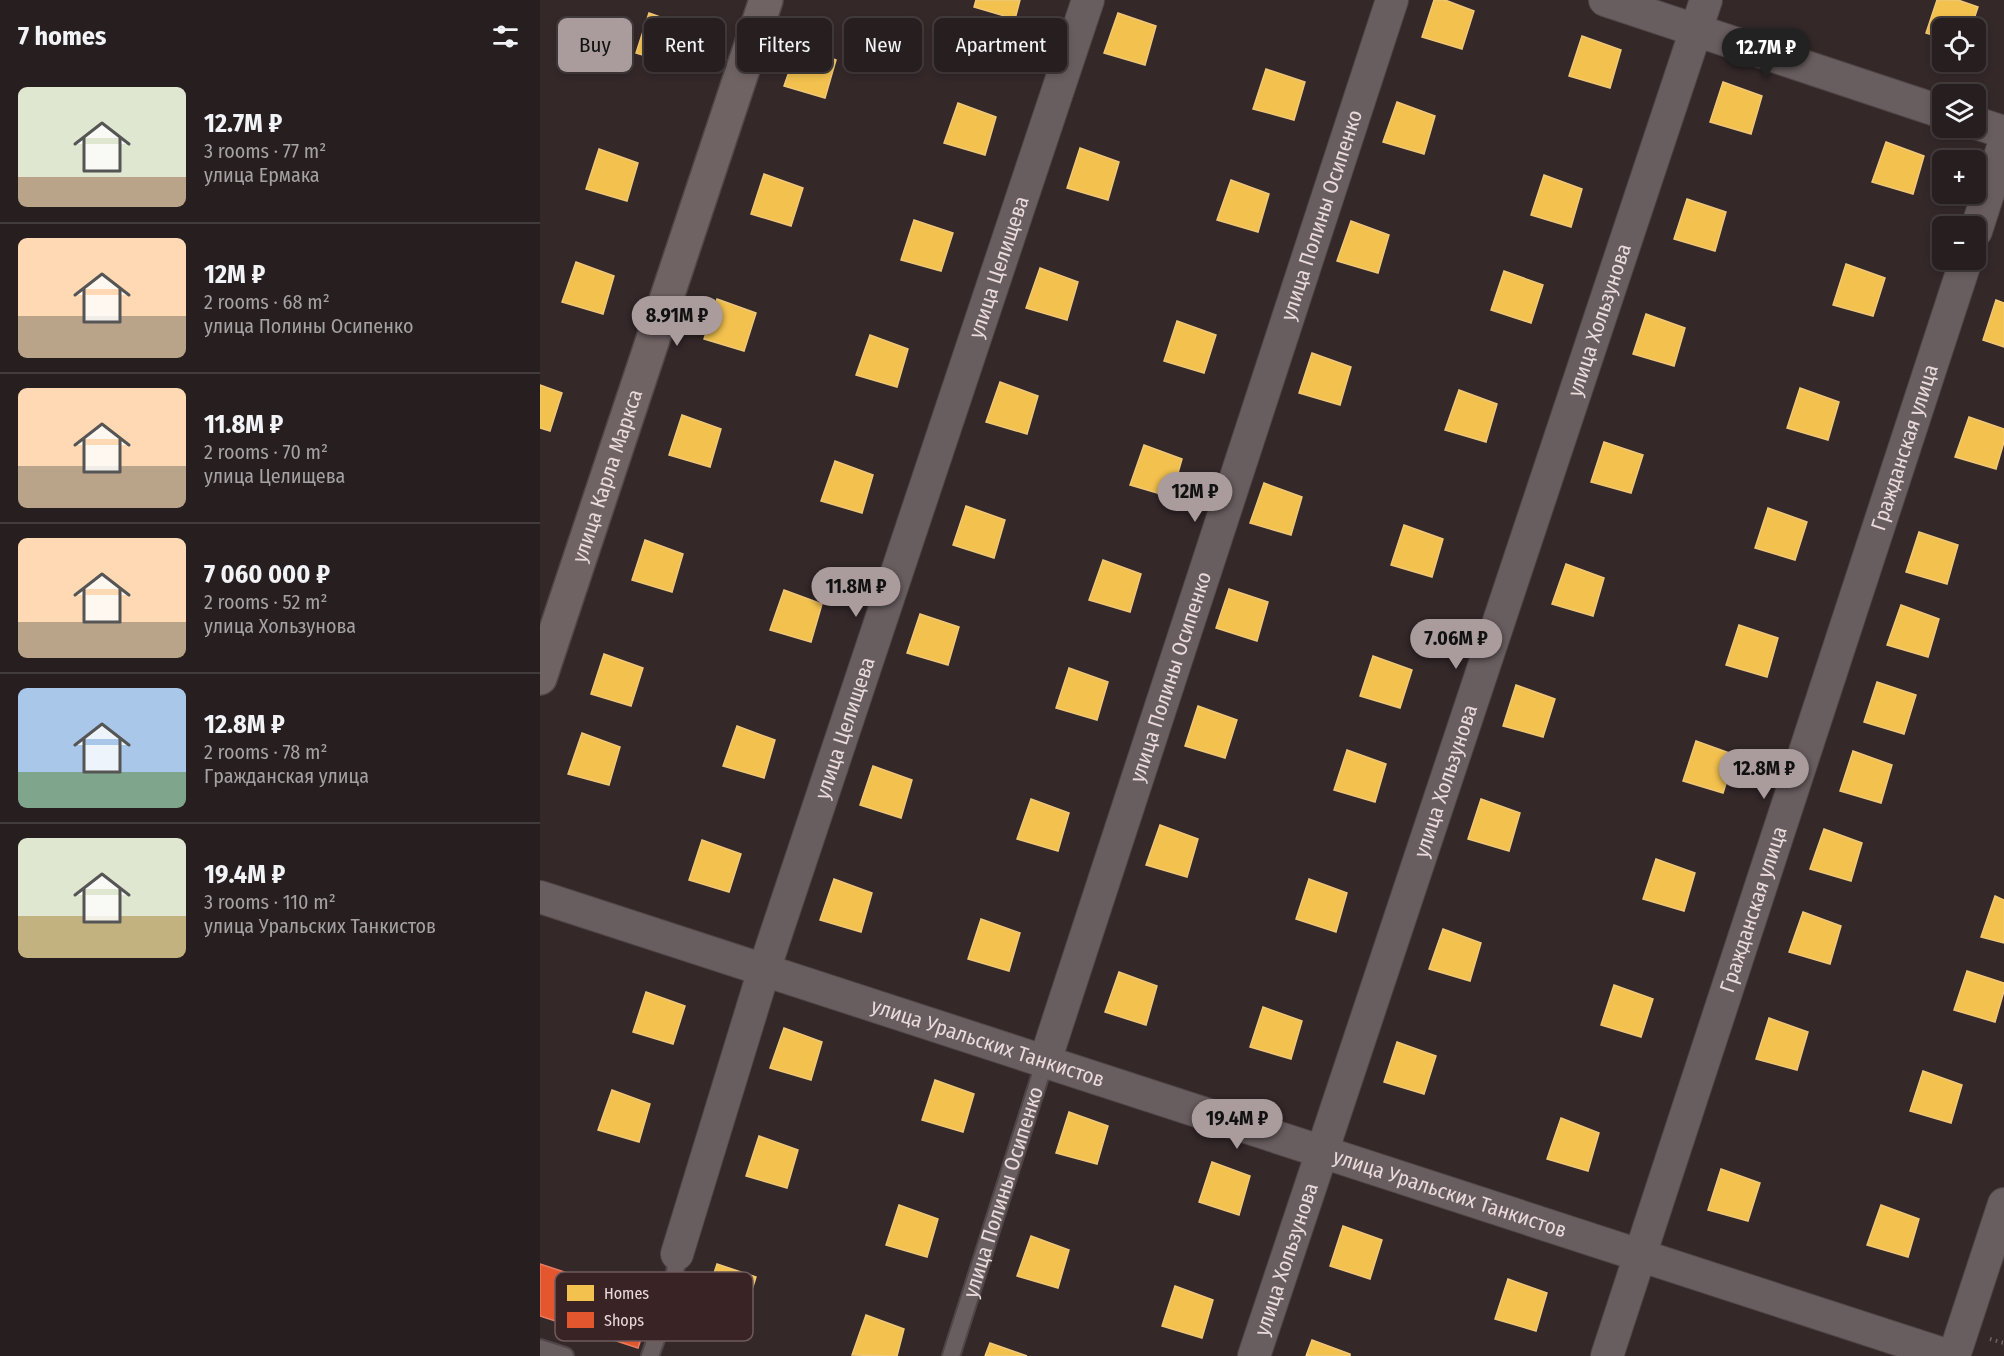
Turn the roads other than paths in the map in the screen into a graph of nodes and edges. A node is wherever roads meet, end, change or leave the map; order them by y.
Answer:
1 (766, 0) edge
2 (1088, 0) edge
3 (1392, 0) edge
4 (1605, 0) edge
5 (1706, 0) edge
6 (1696, 30) junction
7 (1932, 109) edge
8 (1986, 126) edge
9 (2004, 132) edge
10 (2004, 144) edge
11 (1981, 216) edge
12 (1963, 270) edge
13 (540, 678) edge
14 (540, 897) edge
15 (764, 970) junction
16 (1045, 1061) junction
17 (1322, 1152) junction
18 (2004, 1204) edge
19 (677, 1254) joint
20 (1641, 1256) junction
21 (675, 1272) edge
22 (655, 1341) edge
23 (540, 1348) edge
24 (565, 1356) edge
25 (650, 1356) edge
26 (951, 1356) edge
27 (1254, 1356) edge
28 (1607, 1356) edge
29 (1949, 1356) edge
30 (1954, 1356) edge

1 - 13 main road, улица Карла Маркса
2 - 15 street, улица Целищева
3 - 16 street, улица Полины Осипенко
4 - 6 street
5 - 6 street, улица Хользунова
6 - 7 street
6 - 17 street, улица Хользунова
8 - 9 street
10 - 11 street
12 - 20 street, Гражданская улица
14 - 15 street, улица Уральских Танкистов
15 - 16 street, улица Уральских Танкистов
15 - 19 street, улица Целищева
16 - 17 street, улица Уральских Танкистов
16 - 26 lane, улица Полины Осипенко
17 - 20 street, улица Уральских Танкистов
17 - 27 street, улица Хользунова
18 - 30 street
19 - 21 lane
20 - 28 street, Гражданская улица
20 - 29 street, улица Уральских Танкистов
22 - 25 lane
23 - 24 lane

